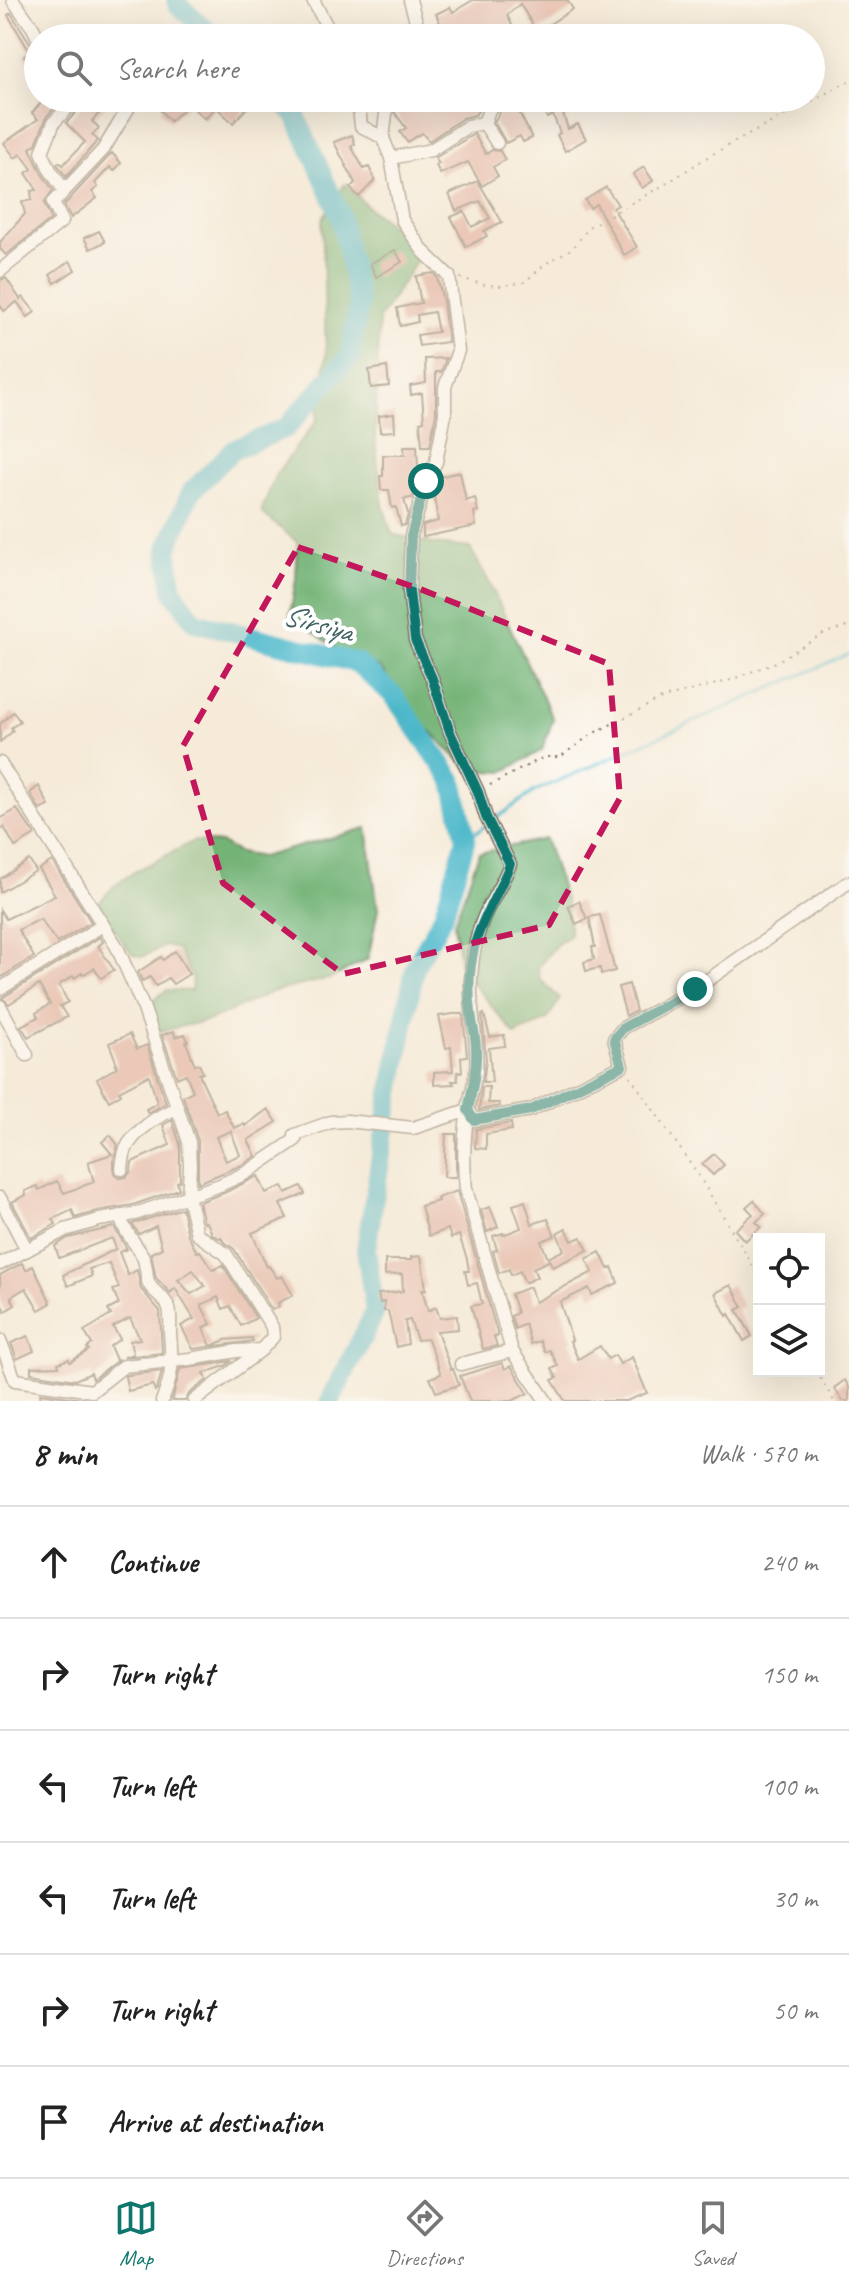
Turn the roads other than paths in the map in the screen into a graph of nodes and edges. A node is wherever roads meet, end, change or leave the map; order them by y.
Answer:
1 (13, 0) edge
2 (313, 0) edge
3 (410, 0) edge
4 (30, 24) edge
5 (326, 24) edge
6 (417, 24) edge
7 (64, 112) edge
8 (126, 112) edge
9 (360, 112) edge
10 (386, 112) edge
11 (488, 112) edge
12 (484, 123) junction
13 (383, 138) junction
14 (497, 143) dead end
15 (391, 158) junction
16 (64, 190) junction
17 (0, 271) edge
18 (0, 763) edge
19 (849, 882) edge
20 (103, 925) junction
21 (0, 989) edge
22 (1, 1010) edge
23 (27, 1055) dead end
24 (178, 1108) junction
25 (468, 1110) junction
26 (122, 1169) dead end
27 (188, 1196) junction
28 (0, 1198) edge
29 (120, 1216) junction
30 (27, 1250) junction
31 (0, 1264) edge
32 (0, 1340) edge
33 (261, 1350) junction
34 (512, 1351) junction
35 (173, 1361) junction
36 (461, 1364) dead end
37 (542, 1400) edge
38 (162, 1401) edge
39 (194, 1401) edge

1 - 4 street
2 - 5 street
3 - 6 street
7 - 16 street
8 - 16 street
9 - 13 street
10 - 13 street
11 - 12 street
12 - 14 street
12 - 15 street
13 - 15 street
15 - 25 street
16 - 17 street
18 - 20 street
19 - 25 street
20 - 21 street
20 - 24 street
22 - 23 street
24 - 26 street
24 - 27 street
25 - 27 street
25 - 34 street
27 - 29 street
27 - 33 street
28 - 30 street
29 - 30 street
29 - 35 street
30 - 31 street
32 - 35 street
33 - 35 street
33 - 39 street
34 - 36 street
34 - 37 street
35 - 38 street

